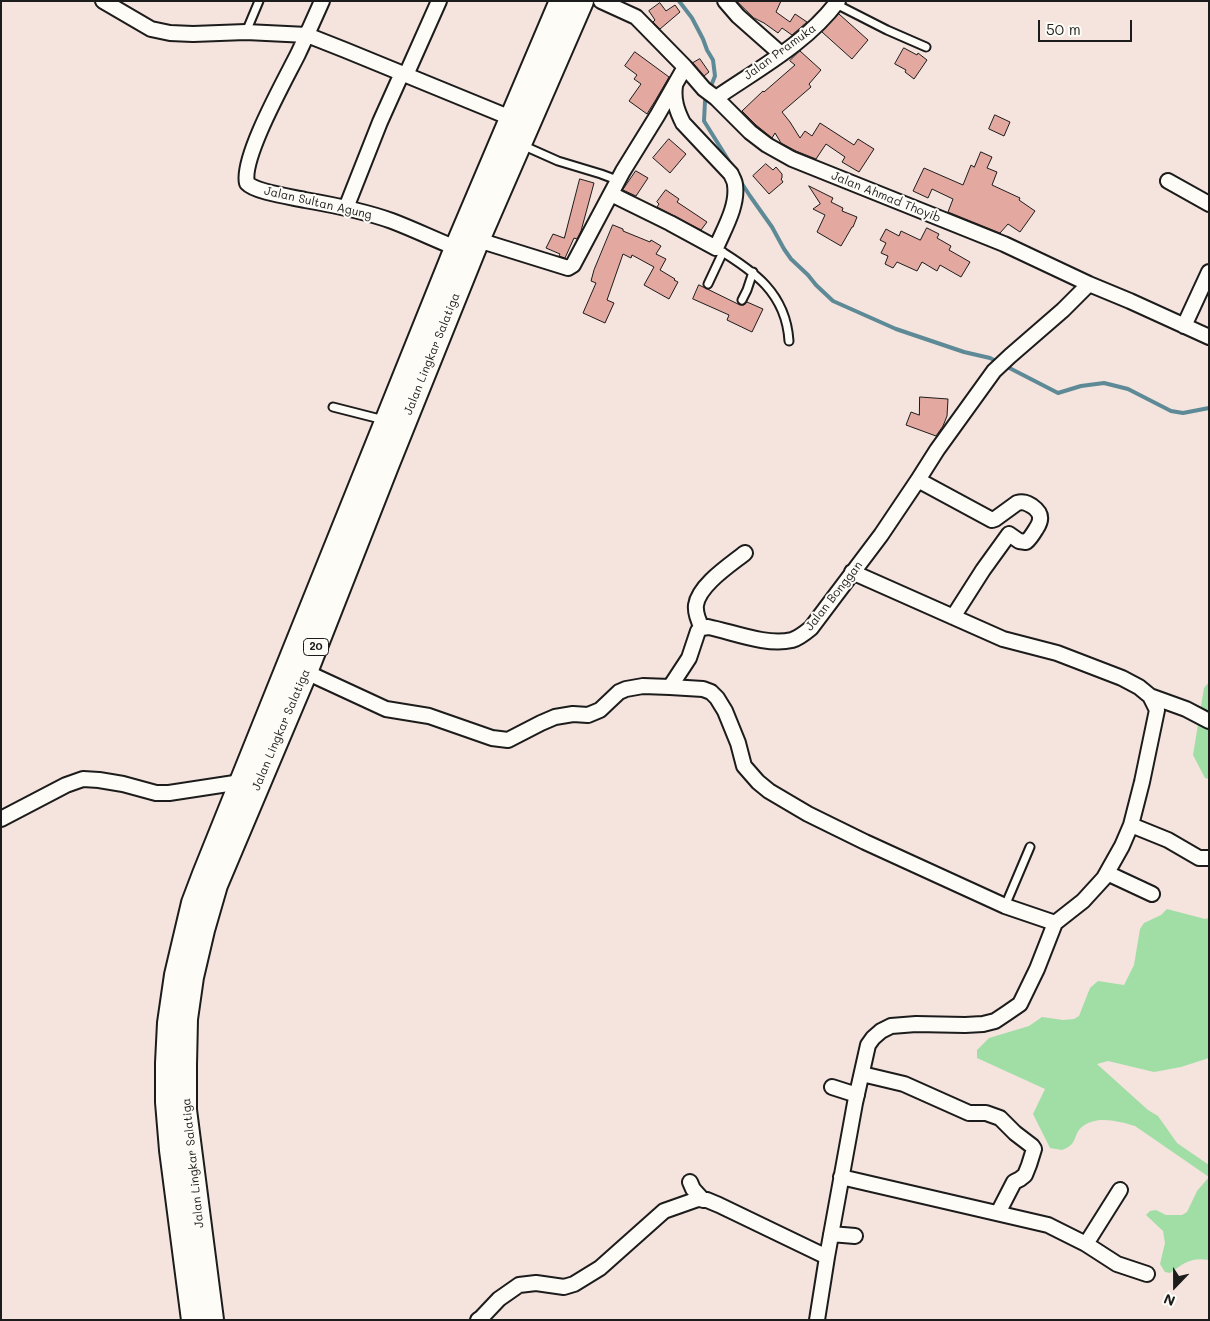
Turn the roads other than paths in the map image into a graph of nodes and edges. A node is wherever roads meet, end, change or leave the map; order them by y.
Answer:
1 (103, 1) edge
2 (258, 1) edge
3 (322, 1) edge
4 (439, 1) edge
5 (600, 1) edge
6 (725, 1) edge
7 (572, 3) edge
8 (837, 3) edge
9 (246, 32) junction
10 (307, 35) junction
11 (926, 47) dead end
12 (780, 54) junction
13 (685, 67) junction
14 (404, 74) junction
15 (675, 85) junction
16 (710, 93) junction
17 (511, 118) junction
18 (520, 144) junction
19 (617, 180) junction
20 (1168, 181) dead end
21 (611, 194) junction
22 (1209, 204) edge
23 (346, 208) junction
24 (478, 240) junction
25 (456, 248) junction
26 (720, 250) junction
27 (753, 272) junction
28 (1209, 272) edge
29 (708, 284) dead end
30 (1089, 284) junction
31 (742, 300) dead end
32 (1184, 326) junction
33 (1209, 337) edge
34 (789, 341) dead end
35 (333, 407) dead end
36 (386, 421) junction
37 (918, 480) junction
38 (992, 520) junction
39 (1009, 534) junction
40 (745, 553) dead end
41 (852, 572) junction
42 (953, 617) junction
43 (702, 628) junction
44 (306, 672) junction
45 (670, 687) junction
46 (1150, 696) junction
47 (1209, 721) edge
48 (272, 730) junction
49 (241, 782) junction
50 (1, 819) edge
51 (1131, 825) junction
52 (1030, 847) dead end
53 (1209, 858) edge
54 (1107, 873) junction
55 (1152, 894) dead end
56 (1005, 906) junction
57 (1055, 923) junction
58 (862, 1074) junction
59 (832, 1087) dead end
60 (857, 1095) junction
61 (841, 1177) junction
62 (690, 1182) dead end
63 (1120, 1190) dead end
64 (703, 1200) junction
65 (998, 1214) junction
66 (831, 1234) junction
67 (855, 1236) dead end
68 (1086, 1244) junction
69 (827, 1258) junction
70 (1147, 1274) dead end
71 (193, 1320) edge
72 (212, 1320) edge
73 (478, 1320) edge
74 (817, 1320) edge

1 - 9 street
2 - 9 lane
3 - 10 street, Jalan Sultan Agung
4 - 14 street
5 - 13 street, Jalan Ahmad Thoyib
6 - 12 street
7 - 17 highway, Jalan Lingkar Salatiga / 20
7 - 18 highway, Jalan Lingkar Salatiga / 20
8 - 11 lane
8 - 12 street, Jalan Pramuka
9 - 10 street
10 - 14 street
10 - 23 street, Jalan Sultan Agung
12 - 16 street, Jalan Pramuka
13 - 15 street
13 - 16 street, Jalan Ahmad Thoyib
14 - 17 street
14 - 23 street
15 - 19 street
15 - 26 street
16 - 30 street, Jalan Ahmad Thoyib
17 - 25 highway, Jalan Lingkar Salatiga / 20
18 - 19 lane
18 - 24 highway, Jalan Lingkar Salatiga / 20
19 - 21 street
20 - 22 street
21 - 24 street
21 - 26 street
23 - 25 street, Jalan Sultan Agung
24 - 44 highway, Jalan Lingkar Salatiga / 20
25 - 36 highway, Jalan Lingkar Salatiga / 20
26 - 27 lane
26 - 29 lane
27 - 31 lane
27 - 34 lane
28 - 32 street
30 - 32 street, Jalan Ahmad Thoyib
30 - 37 street, Jalan Bonggan
32 - 33 street, Jalan Ahmad Thoyib
35 - 36 lane
36 - 48 highway, Jalan Lingkar Salatiga / 20
37 - 38 street
37 - 41 street, Jalan Bonggan
38 - 39 street
38 - 39 street
39 - 42 street
40 - 43 street
41 - 42 street
41 - 43 street, Jalan Bonggan
42 - 46 street
43 - 45 street
44 - 45 street
44 - 48 highway, Jalan Lingkar Salatiga / 20
45 - 56 street
46 - 47 street
46 - 51 street
48 - 49 highway, Jalan Lingkar Salatiga / 20
48 - 72 highway, Jalan Lingkar Salatiga / 20
49 - 50 street
49 - 71 highway, Jalan Lingkar Salatiga / 20
51 - 53 street
51 - 54 street
52 - 56 lane
54 - 55 street
54 - 57 street
56 - 57 street
57 - 58 street
58 - 60 street
58 - 65 street
59 - 60 street
60 - 61 street
61 - 65 street
61 - 66 street
62 - 64 street
63 - 68 street
64 - 69 street
64 - 73 street
65 - 68 street
66 - 67 street
66 - 69 street
68 - 70 street
69 - 74 street

